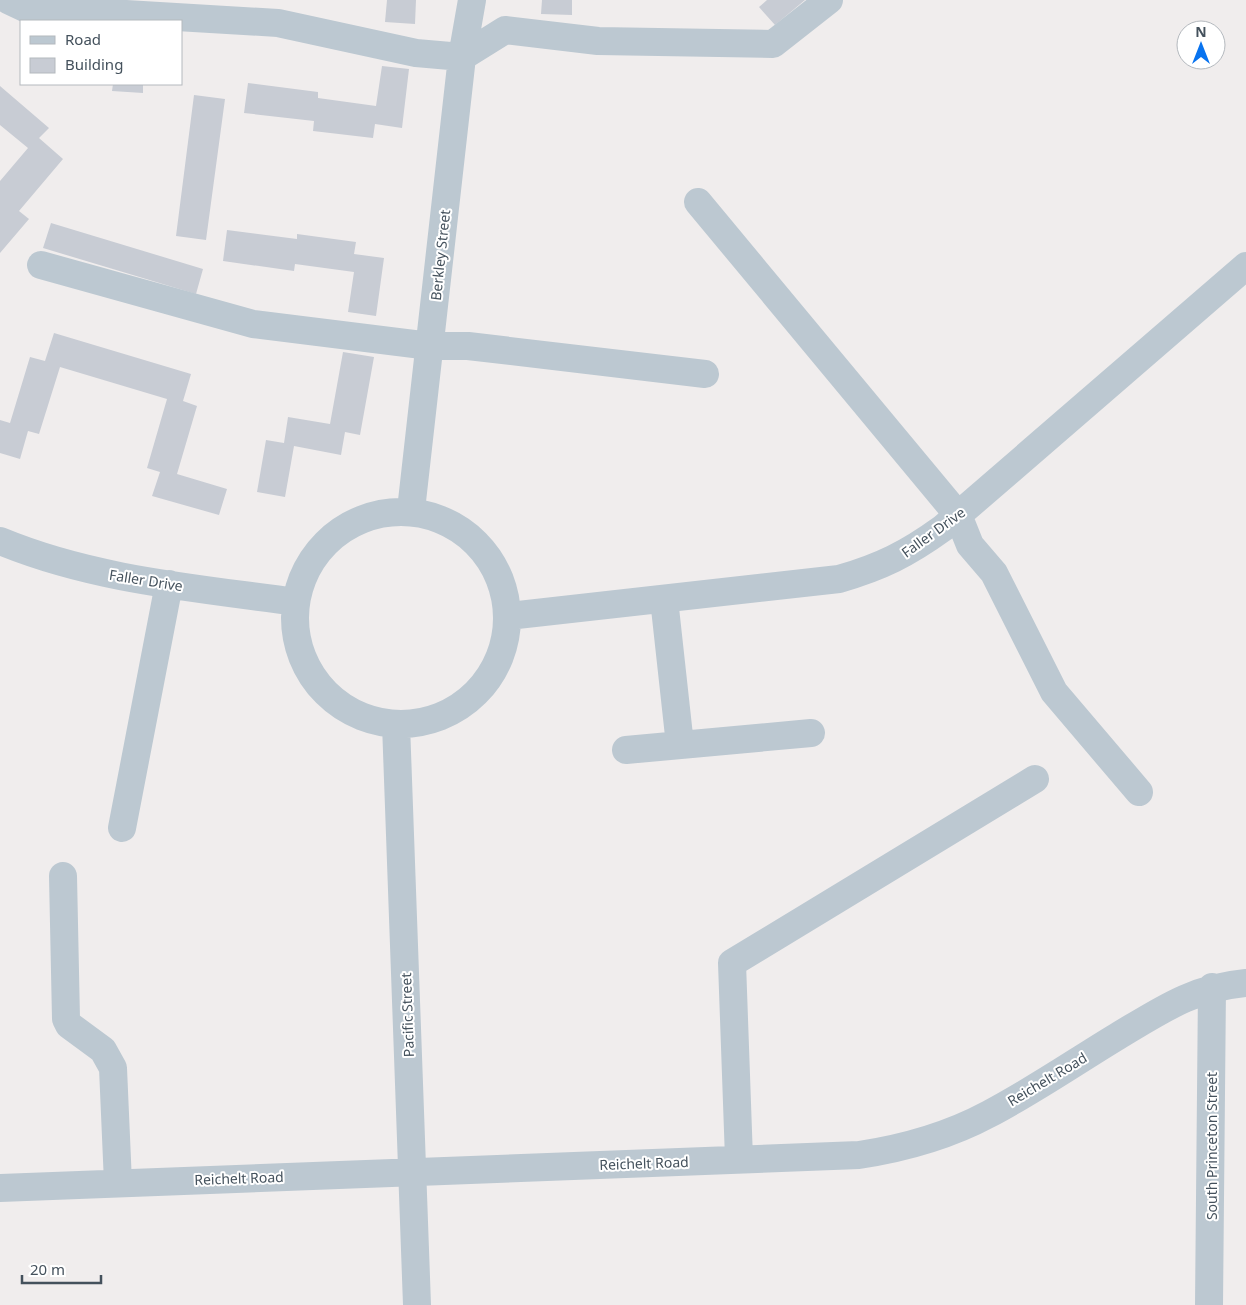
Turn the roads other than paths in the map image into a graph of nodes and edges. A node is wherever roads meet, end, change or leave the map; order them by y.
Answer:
1 (8, 0) edge
2 (472, 0) edge
3 (828, 0) edge
4 (462, 57) junction
5 (698, 202) dead end
6 (41, 265) dead end
7 (1246, 266) edge
8 (430, 346) junction
9 (705, 374) dead end
10 (411, 510) junction
11 (958, 515) junction
12 (0, 541) edge
13 (169, 584) junction
14 (664, 598) junction
15 (296, 602) junction
16 (508, 616) junction
17 (396, 724) junction
18 (811, 733) dead end
19 (680, 745) junction
20 (626, 750) dead end
21 (1035, 779) dead end
22 (1139, 792) dead end
23 (122, 828) dead end
24 (64, 876) dead end
25 (1246, 983) edge
26 (1212, 987) junction
27 (739, 1159) junction
28 (413, 1172) junction
29 (118, 1183) junction
30 (0, 1188) edge
31 (417, 1305) edge
32 (1209, 1305) edge

1 - 4 street
2 - 4 street, Berkley Street
3 - 4 street
4 - 8 street, Berkley Street
5 - 11 street
6 - 8 street
7 - 11 street, Faller Drive
8 - 9 street
8 - 10 street, Berkley Street
10 - 15 street
10 - 16 street
11 - 14 street, Faller Drive
11 - 22 street
12 - 13 street, Faller Drive
13 - 15 street, Faller Drive
13 - 23 street
14 - 16 street, Faller Drive
14 - 19 street
15 - 17 street
16 - 17 street
17 - 28 street, Pacific Street
18 - 19 street
19 - 20 street
21 - 27 street
24 - 29 street
25 - 26 street, Reichelt Road
26 - 27 street, Reichelt Road
26 - 32 street, South Princeton Street
27 - 28 street, Reichelt Road
28 - 29 street, Reichelt Road
28 - 31 street, Pacific Street
29 - 30 street, Reichelt Road

